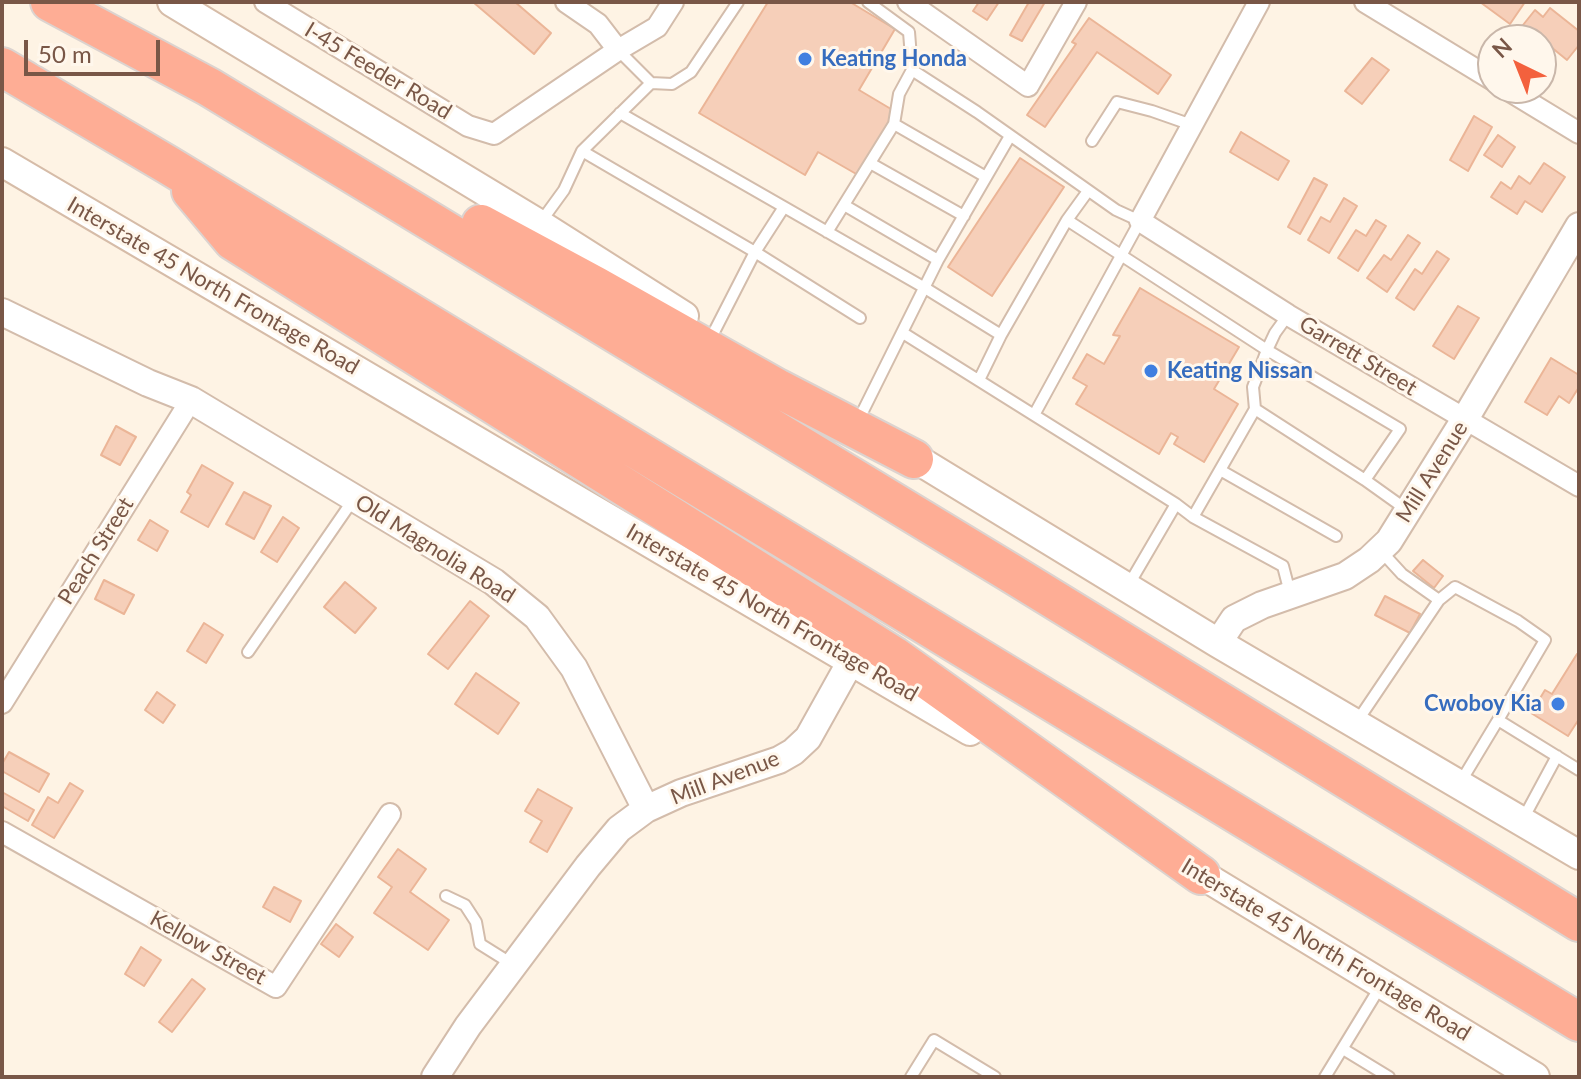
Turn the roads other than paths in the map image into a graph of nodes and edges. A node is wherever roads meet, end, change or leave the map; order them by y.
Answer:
1 (50, 2) edge
2 (172, 2) edge
3 (265, 2) edge
4 (566, 2) edge
5 (673, 2) edge
6 (738, 2) edge
7 (868, 2) edge
8 (908, 2) edge
9 (1076, 2) edge
10 (1259, 2) edge
11 (1365, 2) edge
12 (618, 50) junction
13 (2, 67) edge
14 (912, 70) junction
15 (1477, 70) edge
16 (651, 83) junction
17 (209, 87) junction
18 (1531, 104) edge
19 (620, 113) junction
20 (894, 124) junction
21 (1192, 125) junction
22 (1579, 133) edge
23 (1010, 136) junction
24 (1092, 141) dead end
25 (582, 151) junction
26 (2, 162) edge
27 (870, 163) junction
28 (168, 165) junction
29 (986, 177) junction
30 (1088, 191) junction
31 (844, 205) junction
32 (784, 207) junction
33 (964, 216) junction
34 (1067, 220) junction
35 (1140, 221) junction
36 (539, 224) junction
37 (1579, 226) edge
38 (827, 232) junction
39 (755, 252) junction
40 (1121, 254) junction
41 (938, 260) junction
42 (925, 288) junction
43 (2, 312) edge
44 (1288, 315) junction
45 (860, 318) dead end
46 (903, 333) junction
47 (713, 334) junction
48 (1001, 335) junction
49 (1267, 350) junction
50 (979, 380) junction
51 (191, 400) junction
52 (1255, 409) junction
53 (1034, 415) junction
54 (1465, 419) junction
55 (858, 421) junction
56 (914, 459) junction
57 (1220, 470) junction
58 (1365, 480) junction
59 (1579, 486) edge
60 (354, 498) junction
61 (1176, 504) junction
62 (1409, 511) junction
63 (1193, 517) junction
64 (1336, 536) dead end
65 (1379, 550) junction
66 (1127, 588) junction
67 (1291, 596) junction
68 (1439, 600) junction
69 (1218, 643) junction
70 (248, 652) dead end
71 (851, 661) junction
72 (2, 703) edge
73 (1498, 720) junction
74 (1355, 724) junction
75 (1557, 756) junction
76 (1579, 770) edge
77 (1459, 785) junction
78 (646, 809) junction
79 (390, 814) dead end
80 (1522, 821) junction
81 (2, 832) edge
82 (1579, 855) edge
83 (1201, 875) junction
84 (446, 896) dead end
85 (1579, 922) edge
86 (514, 965) junction
87 (1381, 985) junction
88 (1579, 1022) edge
89 (1343, 1049) junction
90 (1527, 1075) edge
91 (435, 1077) edge
92 (911, 1077) edge
93 (995, 1077) edge
94 (1325, 1077) edge
95 (1389, 1077) edge

1 - 17 highway
2 - 36 main road
3 - 12 street, I-45 Feeder Road
4 - 12 street
5 - 12 street
6 - 16 lane
7 - 14 lane
8 - 9 street
10 - 21 street
11 - 15 street
12 - 16 lane
13 - 28 highway
14 - 20 lane
14 - 23 lane
16 - 19 lane
17 - 56 highway
17 - 85 highway
18 - 22 street
19 - 25 lane
19 - 32 lane
20 - 27 lane
20 - 29 lane
21 - 24 lane
21 - 35 street
23 - 29 lane
23 - 30 lane
25 - 36 lane
25 - 39 lane
26 - 71 main road, Interstate 45 North Frontage Road
27 - 31 lane
27 - 33 lane
28 - 83 highway
28 - 88 highway
29 - 33 lane
30 - 34 lane
30 - 35 lane
31 - 38 lane
31 - 41 lane
32 - 38 lane
32 - 39 lane
33 - 41 lane
34 - 40 lane
34 - 48 lane
35 - 40 lane
35 - 44 street, Garrett Street
36 - 47 main road
37 - 54 street, Mill Avenue
38 - 42 lane
39 - 45 lane
39 - 47 lane
40 - 49 lane
40 - 53 lane
41 - 42 lane
42 - 46 lane
42 - 48 lane
43 - 51 street, Old Magnolia Road
44 - 49 lane
44 - 54 street, Garrett Street
46 - 50 lane
46 - 55 lane
47 - 55 main road
48 - 50 lane
49 - 52 lane
49 - 58 lane
50 - 53 lane
51 - 60 street, Old Magnolia Road
51 - 72 street, Peach Street
52 - 57 lane
52 - 58 lane
53 - 61 lane
54 - 59 street, Garrett Street
54 - 62 street, Mill Avenue
55 - 56 main road
56 - 66 main road
57 - 63 lane
57 - 64 lane
58 - 62 lane
60 - 70 lane
60 - 78 street, Old Magnolia Road
61 - 63 lane
61 - 66 lane
62 - 65 street, Mill Avenue
63 - 67 lane
65 - 67 street, Mill Avenue
65 - 68 lane
66 - 69 main road
67 - 69 street, Mill Avenue
68 - 73 lane
68 - 74 lane
69 - 74 main road
71 - 78 street, Mill Avenue
71 - 83 main road, Interstate 45 North Frontage Road
73 - 75 lane
73 - 77 lane
74 - 77 main road
75 - 76 lane
75 - 80 lane
77 - 80 main road
78 - 86 street
79 - 81 street, Kellow Street
80 - 82 main road
83 - 87 main road, Interstate 45 North Frontage Road
84 - 86 lane
86 - 91 street
87 - 89 lane
87 - 90 main road, Interstate 45 North Frontage Road
89 - 94 lane
89 - 95 lane
92 - 93 lane

